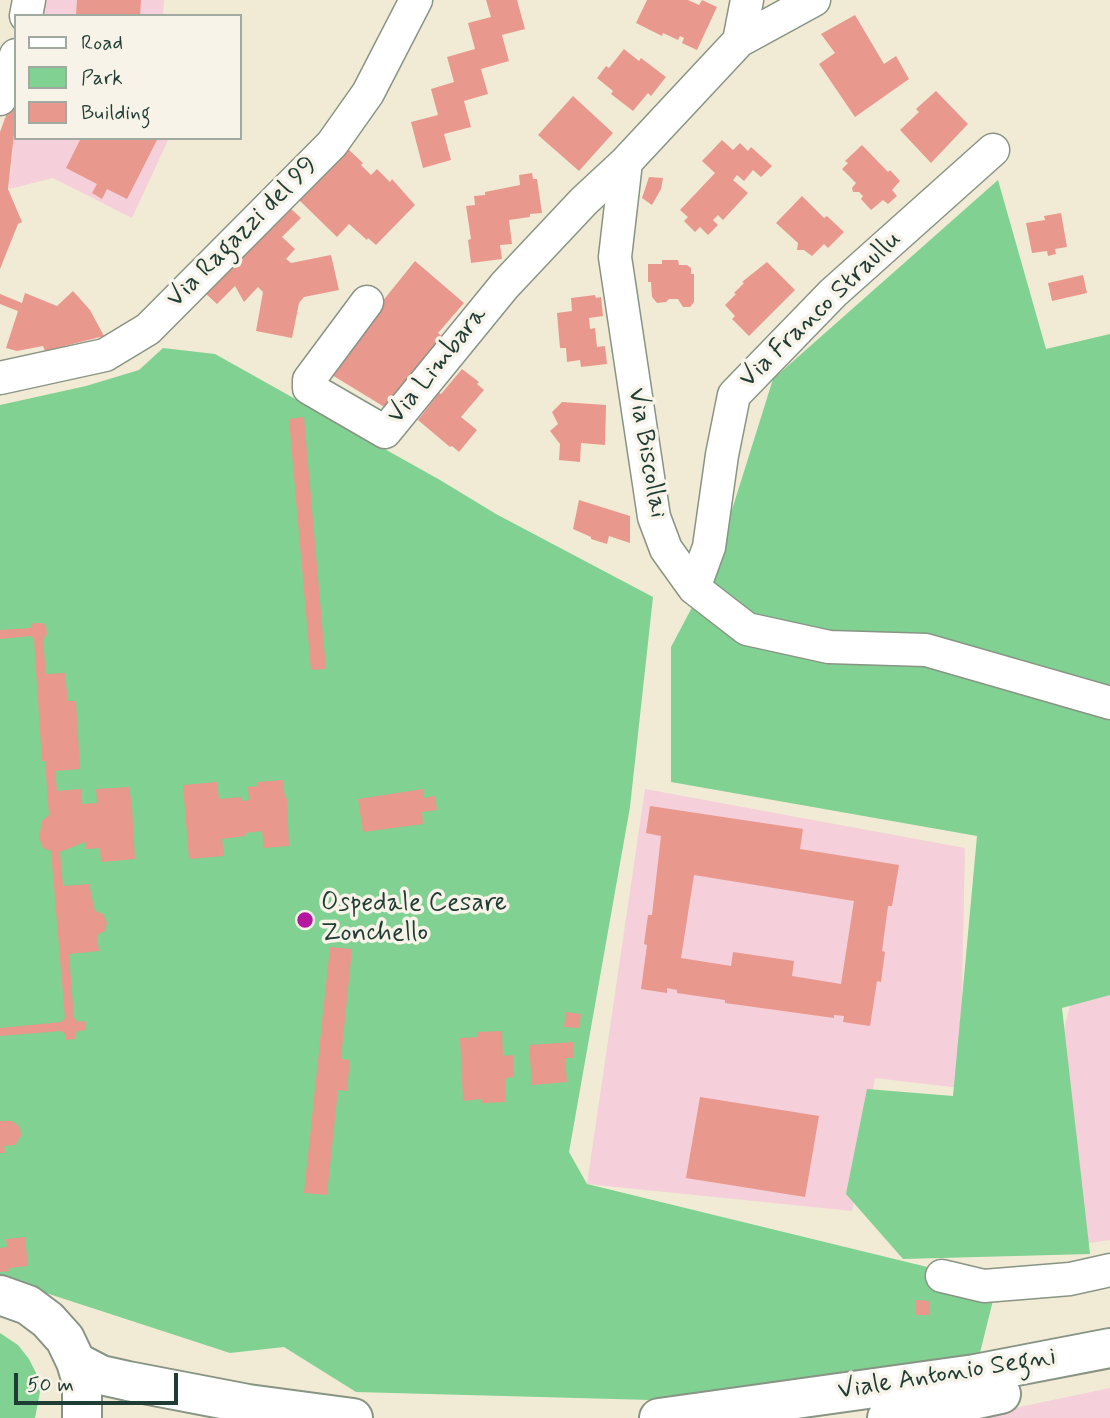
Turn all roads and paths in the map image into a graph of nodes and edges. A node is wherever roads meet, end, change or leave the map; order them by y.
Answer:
1 (416, 0) edge
2 (747, 0) edge
3 (814, 0) edge
4 (739, 41) junction
5 (14, 60) edge
6 (0, 99) edge
7 (993, 150) dead end
8 (626, 162) junction
9 (367, 302) dead end
10 (0, 378) edge
11 (694, 588) junction
12 (1110, 703) edge
13 (1110, 1270) edge
14 (943, 1276) dead end
15 (0, 1295) edge
16 (1110, 1348) edge
17 (76, 1362) junction
18 (1110, 1371) edge
19 (82, 1418) edge
20 (353, 1418) edge
21 (659, 1418) edge
22 (887, 1418) edge

1 - 10 street, Via Ragazzi del 99
2 - 4 street
3 - 4 street
4 - 8 street
5 - 6 street
7 - 11 street, Via Franco Straullu
8 - 9 street, Via Limbara
8 - 11 street, Via Biscollai
11 - 12 street, Via Biscollai
13 - 14 street
15 - 17 main road
16 - 21 main road, Viale Antonio Segni
17 - 19 main road
17 - 20 main road
18 - 22 main road, Viale Antonio Segni

